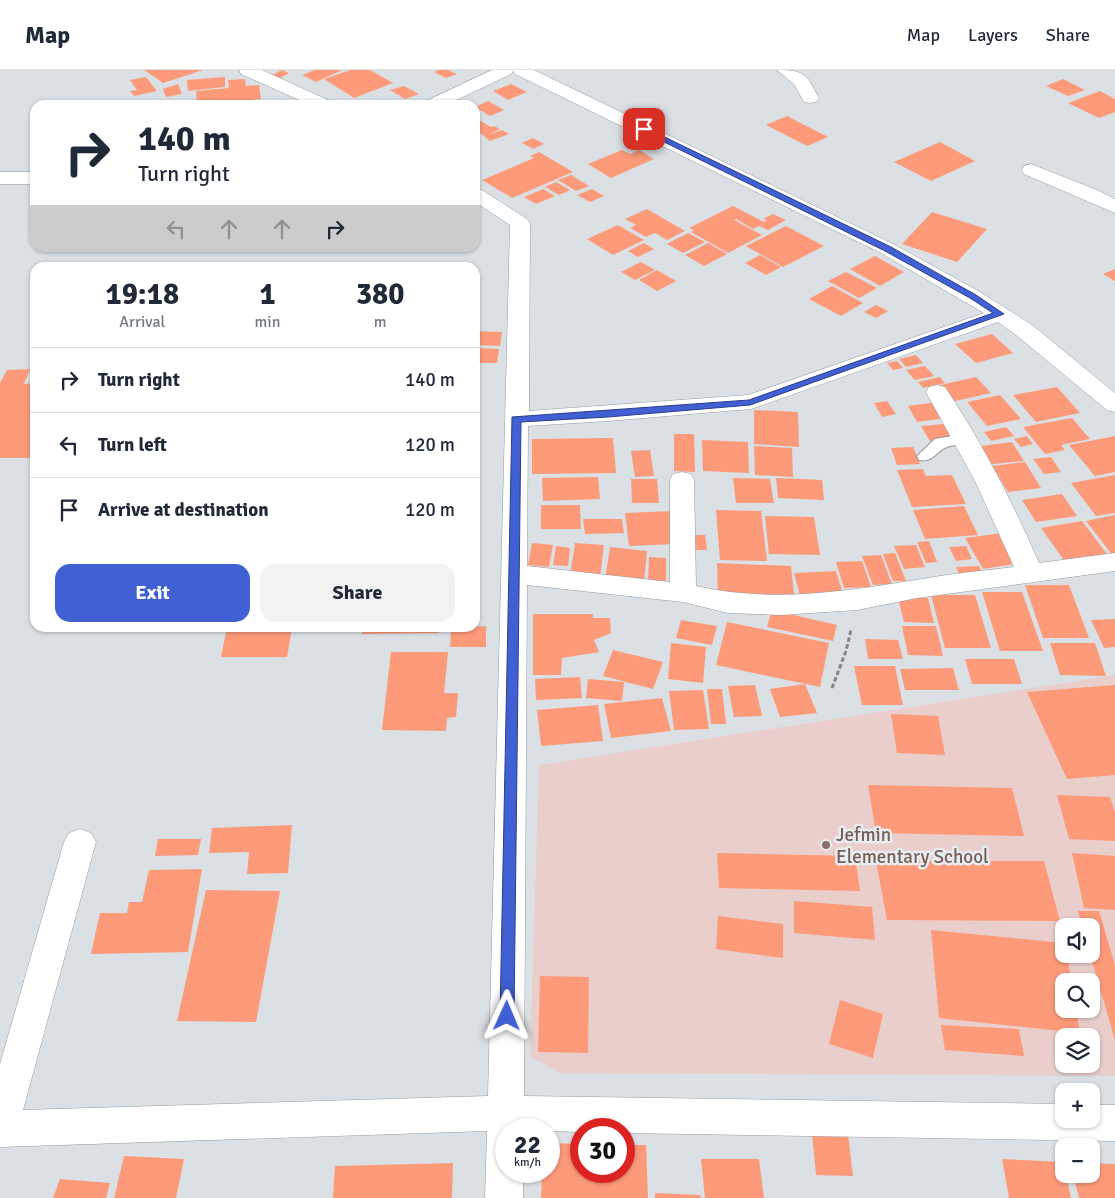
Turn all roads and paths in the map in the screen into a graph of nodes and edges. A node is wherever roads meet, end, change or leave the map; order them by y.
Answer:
1 (247, 70) edge
2 (505, 70) edge
3 (521, 70) edge
4 (785, 70) edge
5 (810, 98) dead end
6 (314, 100) edge
7 (442, 100) edge
8 (1031, 170) dead end
9 (0, 178) edge
10 (30, 178) edge
11 (480, 197) edge
12 (1115, 207) edge
13 (1000, 314) junction
14 (937, 392) dead end
15 (1115, 405) edge
16 (516, 419) junction
17 (965, 439) junction
18 (925, 456) dead end
19 (682, 480) dead end
20 (1115, 562) edge
21 (514, 574) junction
22 (1030, 574) junction
23 (683, 593) junction
24 (857, 600) junction
25 (832, 688) dead end
26 (80, 842) dead end
27 (505, 1113) junction
28 (1115, 1123) edge
29 (0, 1128) edge
30 (504, 1198) edge

1 - 6 street
2 - 7 street
3 - 13 street
4 - 5 street
8 - 12 street
9 - 10 street
11 - 16 street
13 - 15 street
13 - 16 street
14 - 17 street
16 - 21 street
17 - 18 lane
17 - 22 street
19 - 23 street
20 - 22 street
21 - 23 street
21 - 27 street
22 - 24 street
23 - 24 street
24 - 25 path
26 - 29 street
27 - 28 street
27 - 29 street
27 - 30 street

